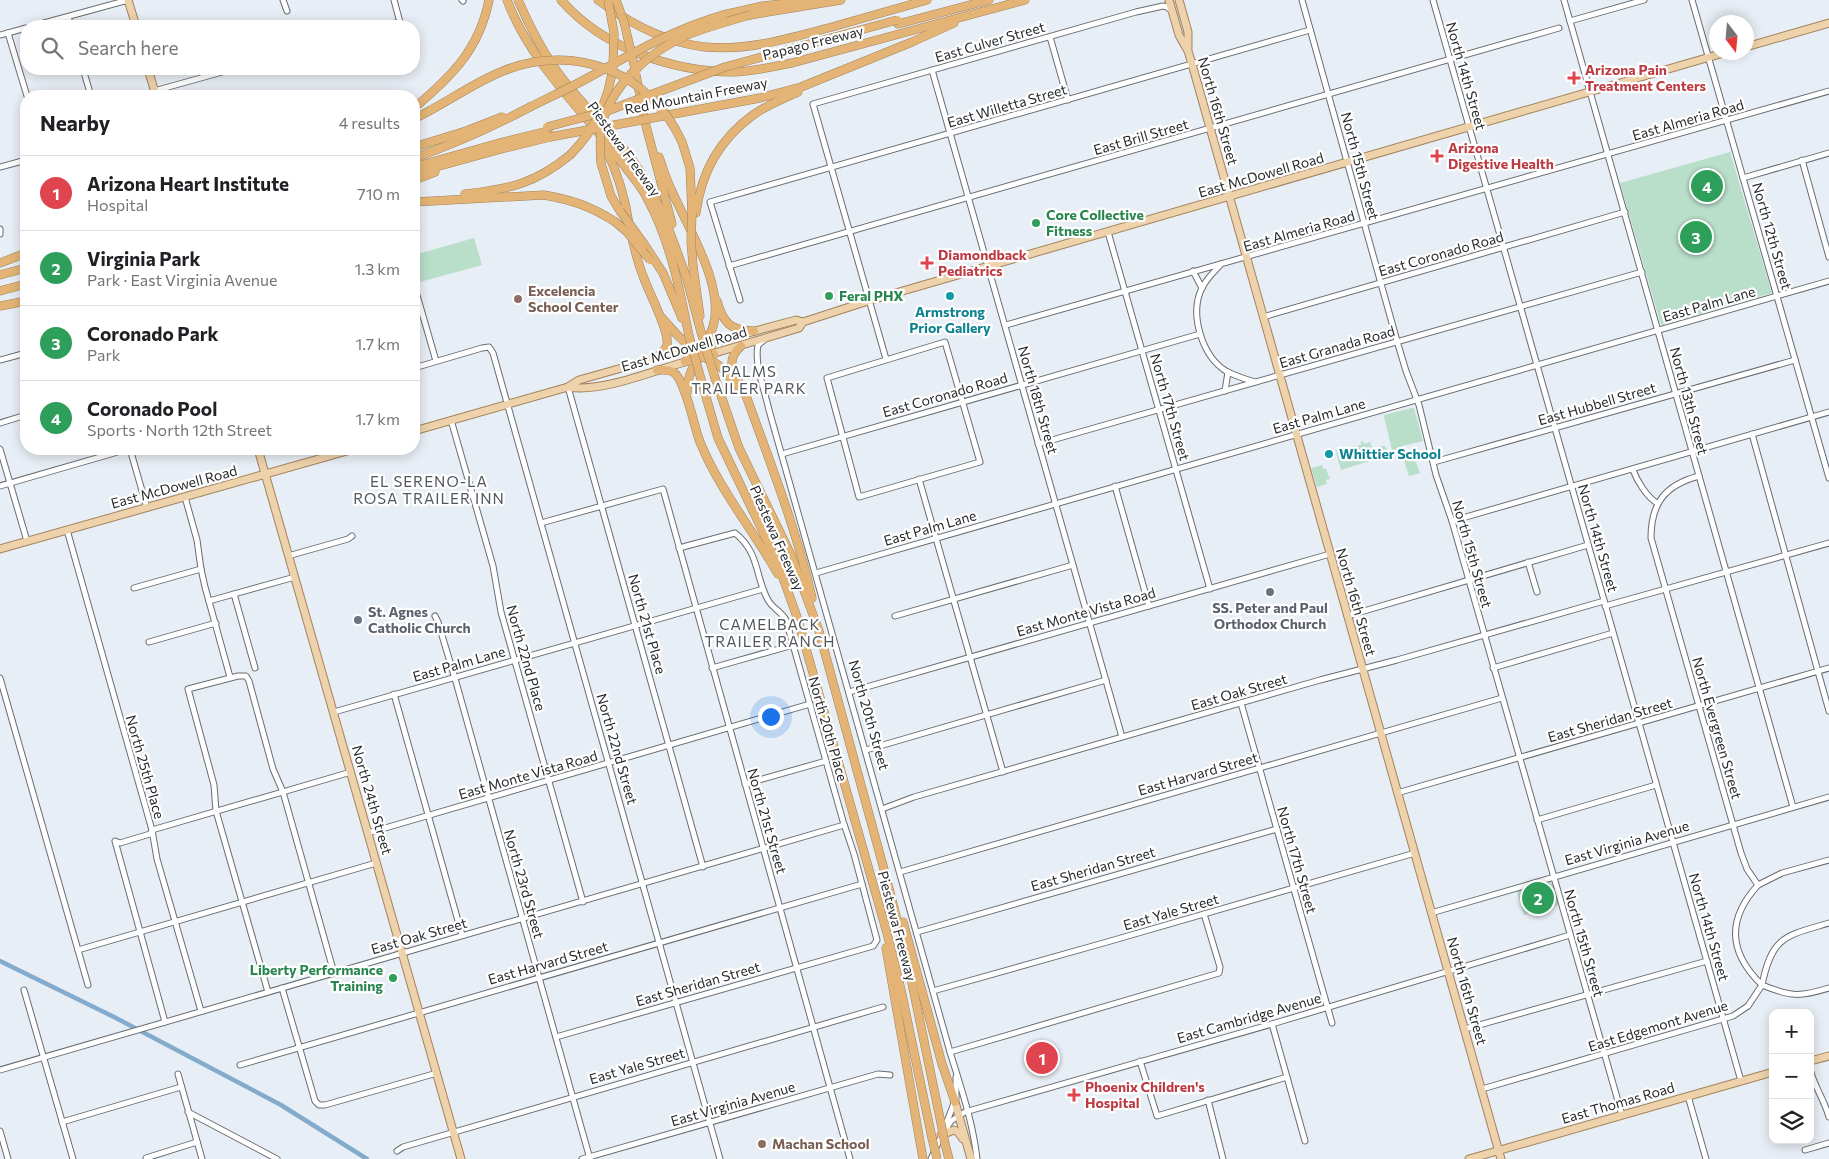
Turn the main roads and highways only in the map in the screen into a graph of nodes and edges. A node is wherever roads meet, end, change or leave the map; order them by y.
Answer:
1 (128, 0) edge
2 (489, 0) edge
3 (507, 0) edge
4 (514, 0) edge
5 (518, 0) edge
6 (560, 0) edge
7 (598, 0) edge
8 (608, 0) edge
9 (616, 0) edge
10 (818, 0) edge
11 (841, 0) edge
12 (927, 0) edge
13 (970, 0) edge
14 (989, 0) edge
15 (1025, 0) edge
16 (1169, 0) edge
17 (1178, 0) edge
18 (974, 14) junction
19 (134, 20) edge
20 (898, 22) junction
21 (1829, 23) edge
22 (1754, 45) edge
23 (1188, 51) junction
24 (1709, 57) edge
25 (150, 75) edge
26 (827, 77) junction
27 (154, 90) edge
28 (420, 103) edge
29 (530, 107) junction
30 (579, 109) junction
31 (420, 116) edge
32 (646, 126) junction
33 (595, 128) junction
34 (548, 132) junction
35 (420, 145) edge
36 (479, 155) junction
37 (420, 156) edge
38 (420, 163) edge
39 (420, 171) edge
40 (420, 178) edge
41 (1229, 197) junction
42 (420, 200) edge
43 (420, 201) edge
44 (20, 255) edge
45 (0, 263) edge
46 (694, 266) junction
47 (20, 270) edge
48 (0, 275) edge
49 (691, 280) junction
50 (20, 286) edge
51 (712, 288) junction
52 (0, 291) edge
53 (675, 301) junction
54 (20, 302) edge
55 (0, 306) edge
56 (660, 317) junction
57 (803, 322) junction
58 (754, 331) junction
59 (689, 336) junction
60 (714, 342) joint
61 (741, 346) junction
62 (681, 352) joint
63 (699, 352) junction
64 (714, 354) joint
65 (654, 359) junction
66 (686, 362) joint
67 (657, 370) junction
68 (568, 387) junction
69 (688, 401) junction
70 (751, 414) junction
71 (420, 429) edge
72 (260, 455) edge
73 (333, 455) edge
74 (265, 475) junction
75 (0, 549) edge
76 (790, 595) junction
77 (819, 632) junction
78 (886, 874) junction
79 (871, 878) junction
80 (1829, 1056) edge
81 (1814, 1060) edge
82 (1769, 1073) edge
83 (954, 1102) joint
84 (941, 1135) road end
85 (965, 1141) junction
86 (1499, 1150) junction
87 (461, 1159) edge
88 (923, 1159) edge
89 (937, 1159) edge
90 (949, 1159) edge
91 (971, 1159) edge
92 (1470, 1159) edge
93 (1502, 1159) edge

1 - 19 main road
2 - 28 highway
3 - 30 highway, Piestewa Freeway
4 - 30 highway
5 - 49 highway
6 - 18 highway, Papago Freeway
7 - 12 highway, Papago Freeway
8 - 42 highway, bridge
9 - 32 highway, Piestewa Freeway, bridge
10 - 29 highway, bridge
11 - 53 highway, bridge
13 - 20 highway
14 - 20 highway
15 - 18 highway, Papago Freeway
16 - 23 main road, North 16th Street
17 - 23 main road, North 16th Street
18 - 26 highway, Red Mountain Freeway
20 - 34 highway, bridge
21 - 22 main road
23 - 41 main road, North 16th Street
24 - 41 main road, East McDowell Road
25 - 27 main road
26 - 34 highway, Red Mountain Freeway, bridge
26 - 46 highway, bridge
29 - 35 highway
29 - 37 highway
30 - 33 highway, Piestewa Freeway
31 - 46 highway, bridge
32 - 49 highway, Piestewa Freeway
32 - 51 highway
33 - 56 highway
33 - 59 highway, Piestewa Freeway
34 - 36 highway, Red Mountain Freeway
34 - 38 highway
36 - 39 highway, Red Mountain Freeway
36 - 40 highway
41 - 57 main road, East McDowell Road
41 - 86 main road, North 16th Street
43 - 53 highway, bridge
44 - 45 highway
46 - 49 highway
47 - 48 highway
49 - 77 highway, Piestewa Freeway, bridge
50 - 52 highway
51 - 58 highway
51 - 63 highway
53 - 59 highway
54 - 55 highway
56 - 63 highway
56 - 65 highway
57 - 58 main road, East McDowell Road
57 - 61 main road, East McDowell Road
58 - 60 main road, East McDowell Road
59 - 76 highway, Piestewa Freeway, bridge
60 - 63 highway
61 - 64 main road, East McDowell Road
61 - 70 highway
62 - 63 highway
62 - 65 main road, East McDowell Road
63 - 64 highway
63 - 66 highway
63 - 69 highway
63 - 70 highway
65 - 68 main road, East McDowell Road
66 - 67 main road, East McDowell Road
67 - 68 main road, East McDowell Road
67 - 69 highway
68 - 71 main road, East McDowell Road
69 - 76 highway
70 - 77 highway
72 - 74 main road, North 24th Street
73 - 74 main road, East McDowell Road
74 - 75 main road, East McDowell Road
74 - 87 main road, North 24th Street
76 - 79 highway, Piestewa Freeway
77 - 78 highway, Piestewa Freeway
78 - 83 highway
78 - 90 highway, Piestewa Freeway, bridge
79 - 88 highway
79 - 89 highway, Piestewa Freeway, bridge
80 - 81 main road
82 - 86 main road, East Thomas Road
83 - 85 main road, North 20th Street
84 - 85 main road
85 - 91 main road, North 20th Street
86 - 92 main road, East Thomas Road
86 - 93 main road, North 16th Street

